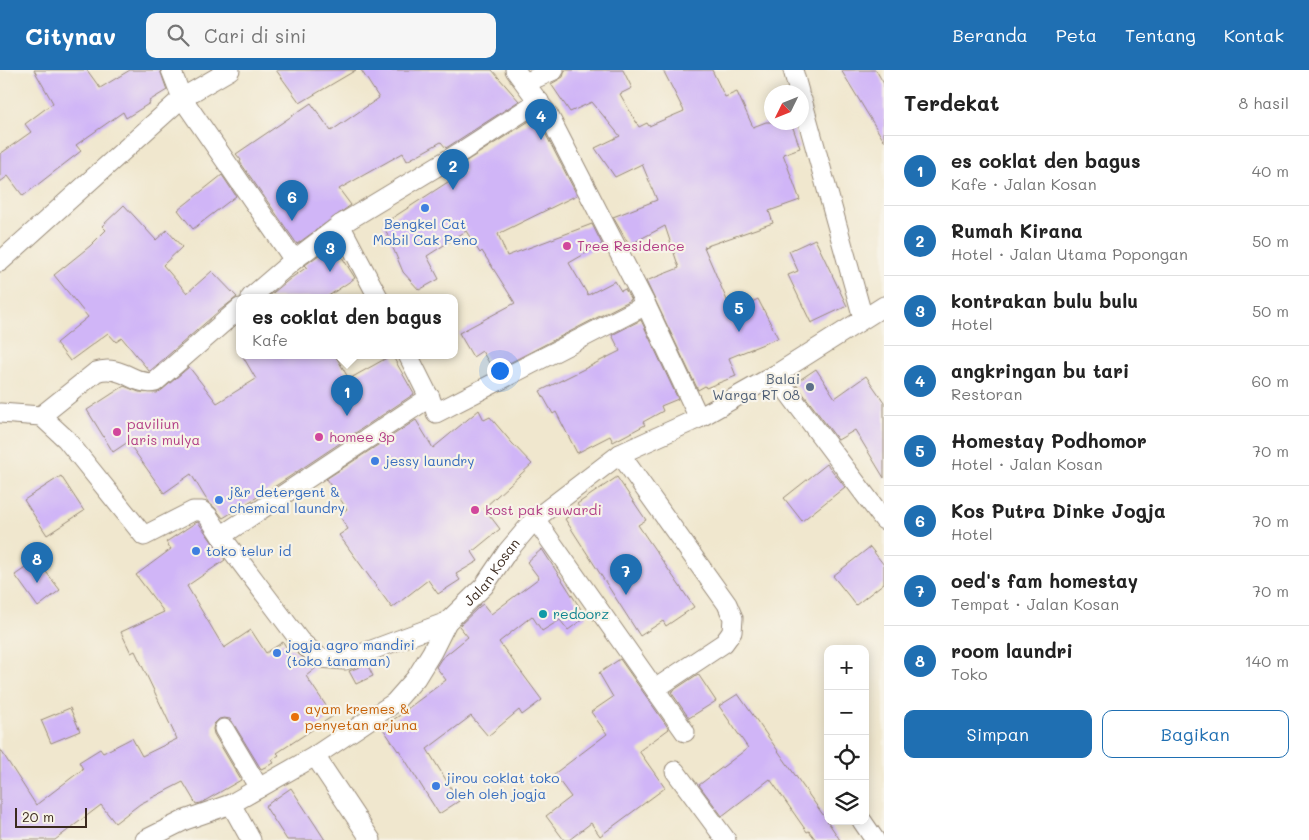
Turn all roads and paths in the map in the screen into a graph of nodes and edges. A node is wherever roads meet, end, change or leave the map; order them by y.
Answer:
1 (172, 70) edge
2 (230, 70) edge
3 (554, 70) edge
4 (793, 70) edge
5 (520, 76) edge
6 (797, 85) edge
7 (182, 98) junction
8 (539, 101) junction
9 (809, 125) edge
10 (340, 225) junction
11 (294, 260) junction
12 (0, 262) edge
13 (255, 294) edge
14 (376, 294) edge
15 (646, 305) junction
16 (884, 306) edge
17 (236, 311) edge
18 (862, 318) junction
19 (410, 359) edge
20 (775, 375) junction
21 (435, 410) junction
22 (0, 413) edge
23 (41, 416) junction
24 (699, 418) junction
25 (620, 454) junction
26 (535, 519) junction
27 (884, 520) edge
28 (221, 536) junction
29 (447, 622) junction
30 (655, 689) junction
31 (224, 729) dead end
32 (685, 732) dead end
33 (315, 756) junction
34 (675, 771) dead end
35 (259, 788) junction
36 (231, 804) junction
37 (865, 825) edge
38 (146, 840) edge
39 (251, 840) edge
40 (370, 840) edge
41 (726, 840) edge
42 (875, 840) edge

1 - 7 street
2 - 7 street
3 - 5 street
4 - 6 street
5 - 8 street
7 - 11 street
7 - 12 street
8 - 10 street
8 - 15 street
9 - 18 street
10 - 11 street
10 - 14 street
11 - 13 street
15 - 21 street
15 - 24 street
16 - 18 street, Jalan Kosan
17 - 23 street
18 - 20 street, Jalan Kosan
19 - 21 street
20 - 24 street, Jalan Kosan
20 - 27 street
21 - 28 street
22 - 23 street
23 - 28 street
24 - 25 street, Jalan Kosan
25 - 26 street, Jalan Kosan
25 - 30 street
26 - 29 street, Jalan Kosan
26 - 30 street
28 - 29 street
29 - 33 street, Jalan Kosan
30 - 32 street
31 - 35 street
33 - 35 street, Jalan Kosan
33 - 40 street
34 - 41 street
35 - 36 street, Jalan Kosan
36 - 38 street, Jalan Kosan
36 - 39 street
37 - 42 street

